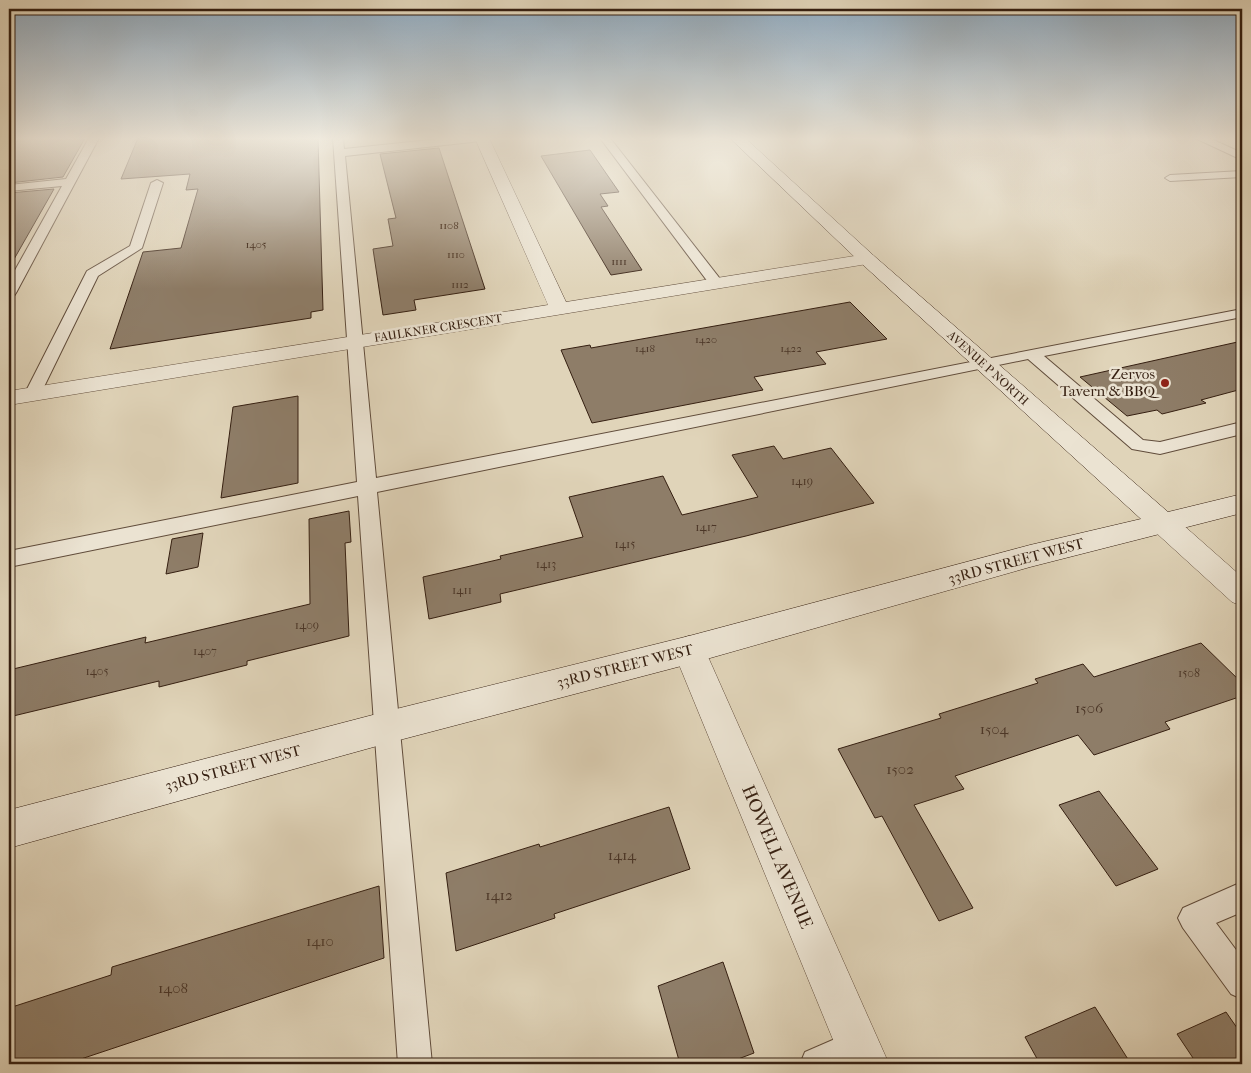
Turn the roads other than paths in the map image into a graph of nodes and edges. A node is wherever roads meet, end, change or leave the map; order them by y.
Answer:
1 (67, 188) edge
2 (155, 188) edge
3 (343, 188) edge
4 (505, 188) edge
5 (643, 188) edge
6 (791, 188) edge
7 (867, 259) junction
8 (716, 283) junction
9 (9, 293) edge
10 (559, 308) junction
11 (1242, 313) edge
12 (1224, 316) junction
13 (1242, 327) edge
14 (356, 341) junction
15 (1032, 354) junction
16 (983, 362) junction
17 (32, 394) junction
18 (9, 398) edge
19 (1238, 434) edge
20 (367, 488) junction
21 (1242, 504) edge
22 (1163, 523) junction
23 (9, 559) edge
24 (1242, 594) edge
25 (689, 650) junction
26 (388, 727) junction
27 (9, 829) edge
28 (1242, 897) edge
29 (1242, 983) edge
30 (862, 1055) edge
31 (415, 1064) edge
32 (817, 1064) edge

1 - 9 lane
2 - 17 lane
3 - 14 lane
4 - 10 main road
5 - 8 lane
6 - 7 main road, AVENUE P NORTH
7 - 8 main road, FAULKNER CRESCENT
7 - 16 main road, AVENUE P NORTH
8 - 10 main road, FAULKNER CRESCENT
10 - 14 main road, FAULKNER CRESCENT
11 - 12 lane
12 - 13 lane
12 - 15 lane
14 - 17 main road, FAULKNER CRESCENT
14 - 20 lane
15 - 16 lane
15 - 19 lane
16 - 20 lane
16 - 22 main road, AVENUE P NORTH
17 - 18 main road, FAULKNER CRESCENT
20 - 23 lane
20 - 26 lane
21 - 22 main road, 33RD STREET WEST
22 - 24 main road, AVENUE P NORTH
22 - 25 main road, 33RD STREET WEST
25 - 26 main road, 33RD STREET WEST
25 - 30 main road, HOWELL AVENUE
26 - 27 main road, 33RD STREET WEST
26 - 31 lane
28 - 29 lane
30 - 32 lane

